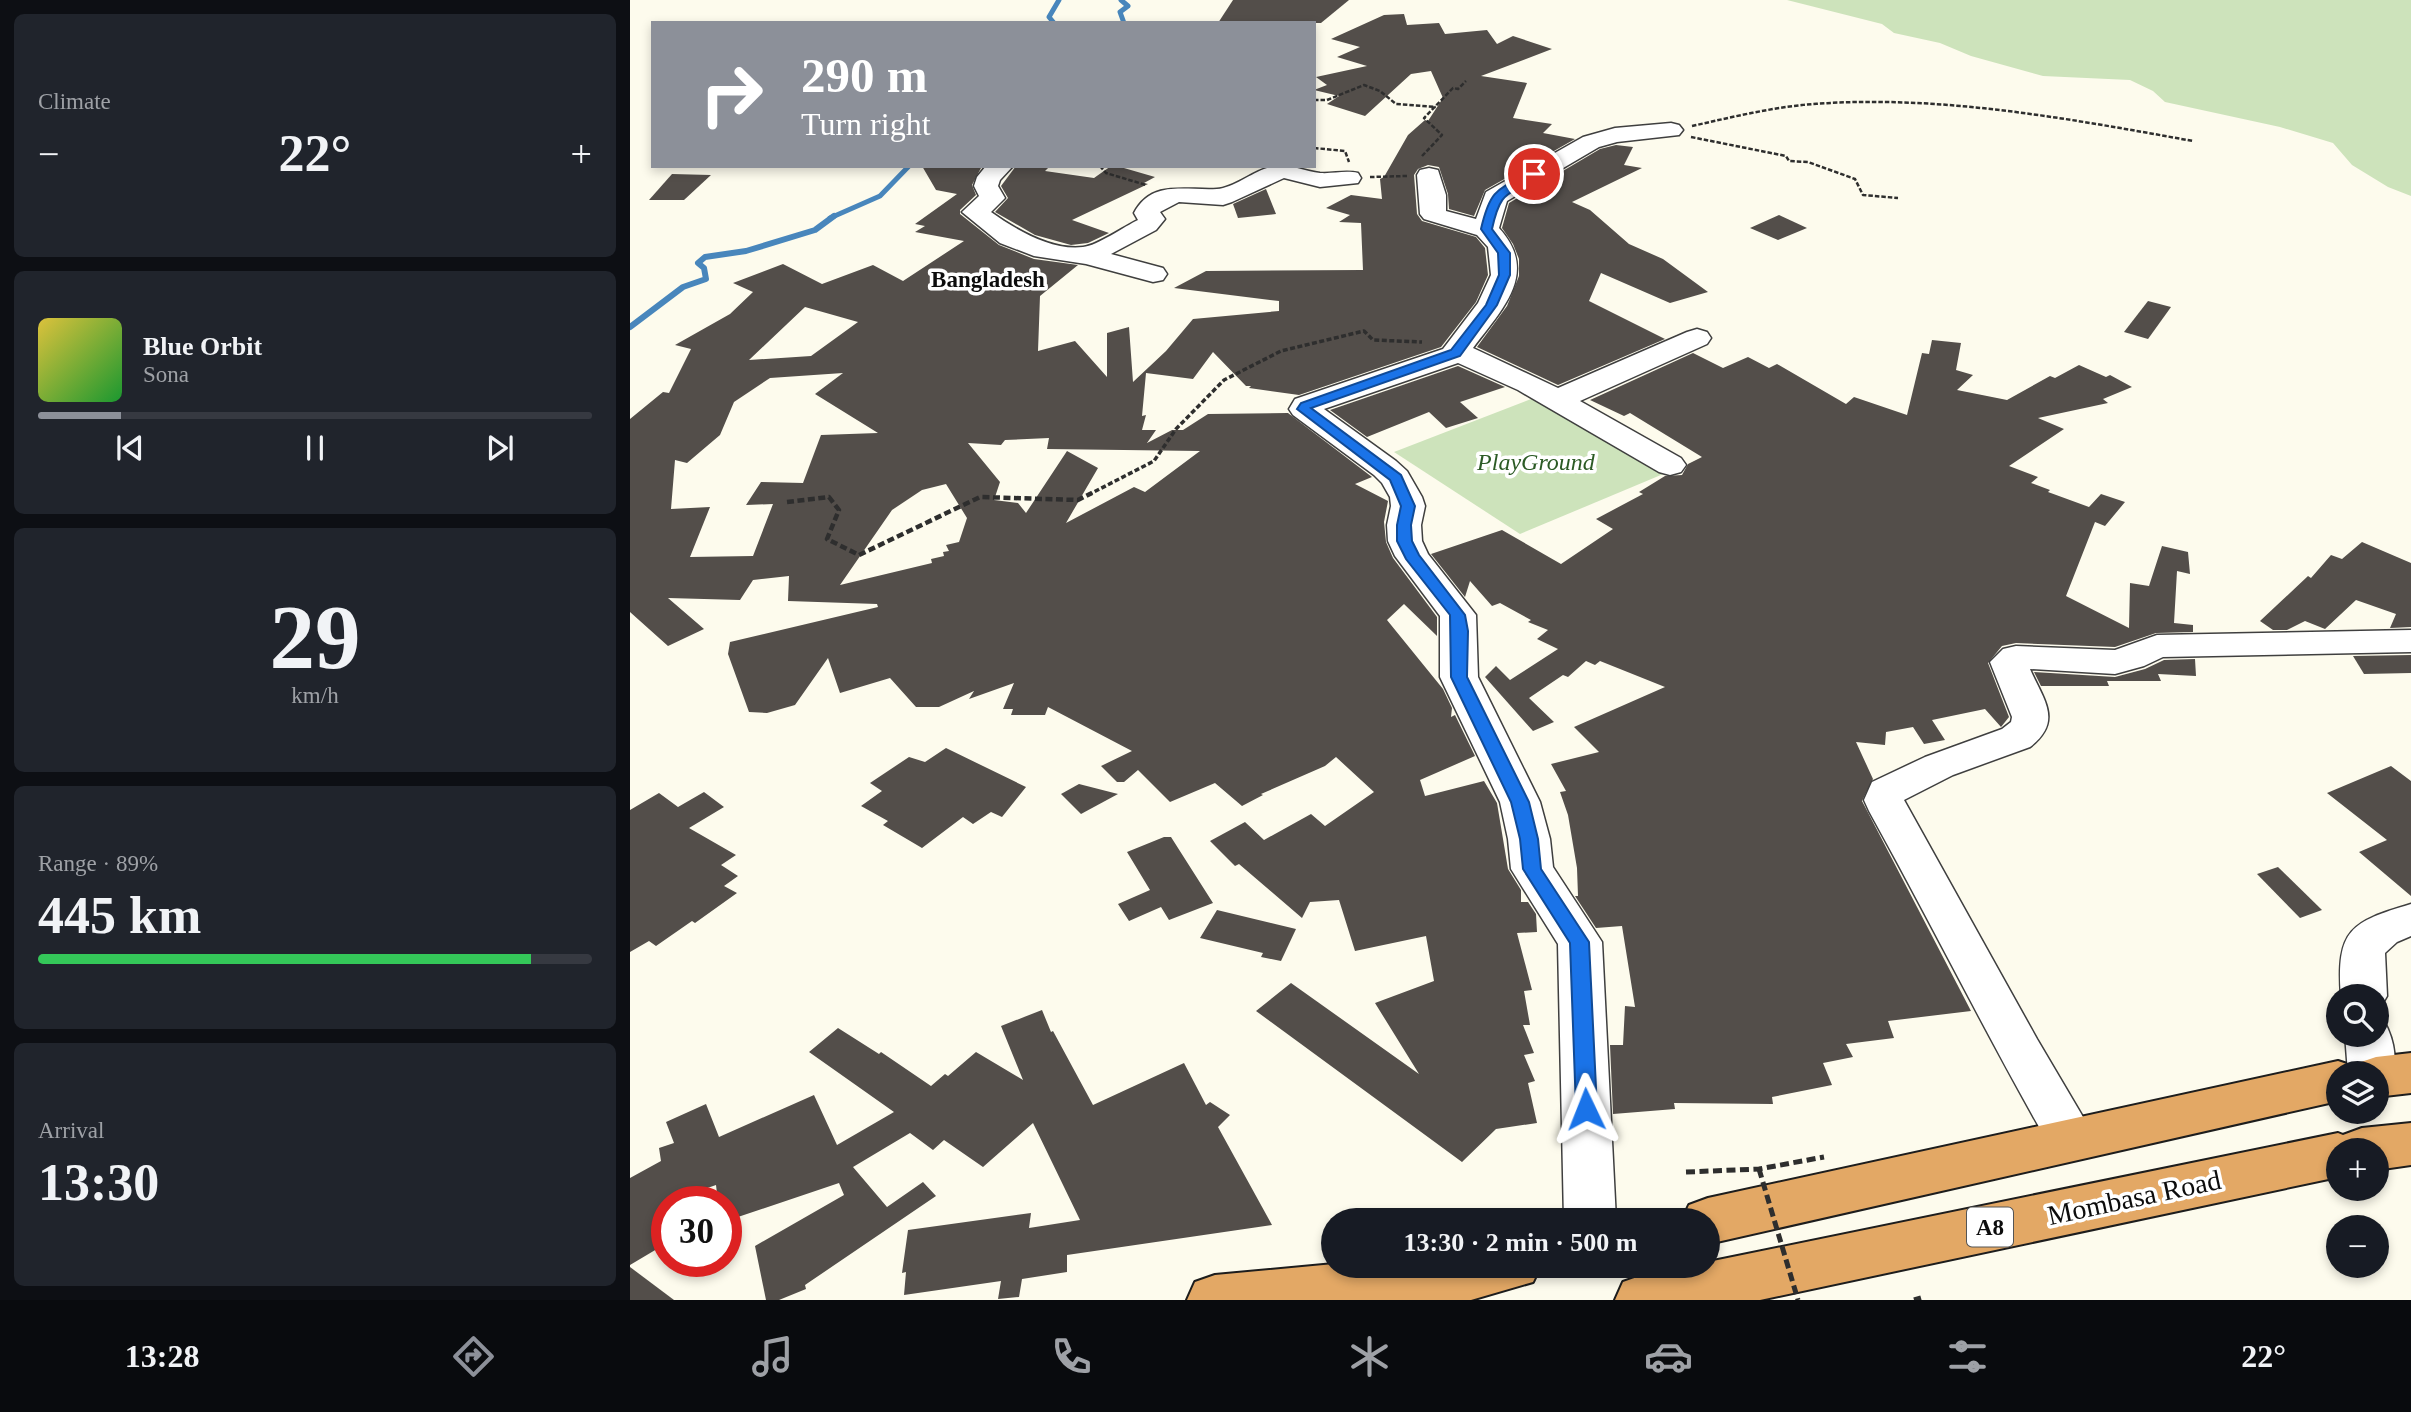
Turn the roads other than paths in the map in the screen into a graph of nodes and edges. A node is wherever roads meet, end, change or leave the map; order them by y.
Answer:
1 (1671, 130) road end
2 (999, 168) edge
3 (1429, 175) road end
4 (1349, 178) road end
5 (1486, 229) junction
6 (1088, 257) junction
7 (1153, 274) dead end
8 (1697, 338) dead end
9 (1456, 351) junction
10 (1557, 400) junction
11 (1671, 465) dead end
12 (2411, 642) edge
13 (2411, 920) edge
14 (2363, 984) edge
15 (2411, 1073) edge
16 (2389, 1076) edge
17 (2326, 1084) edge
18 (2071, 1139) junction
19 (2411, 1144) edge
20 (2389, 1147) edge
21 (2326, 1158) edge
22 (1590, 1208) edge
23 (1720, 1218) edge
24 (1424, 1278) edge
25 (1461, 1278) edge
26 (1215, 1300) edge
27 (1368, 1300) edge
28 (1643, 1300) edge

1 - 5 street
2 - 6 street
3 - 5 street
4 - 6 street
5 - 9 street
6 - 7 street
8 - 10 street
9 - 10 street
9 - 22 street
10 - 11 street
12 - 18 street
13 - 14 street
15 - 16 highway
17 - 18 highway
18 - 23 highway
19 - 20 highway
21 - 28 highway, Mombasa Road / A8
24 - 26 highway
25 - 27 highway

